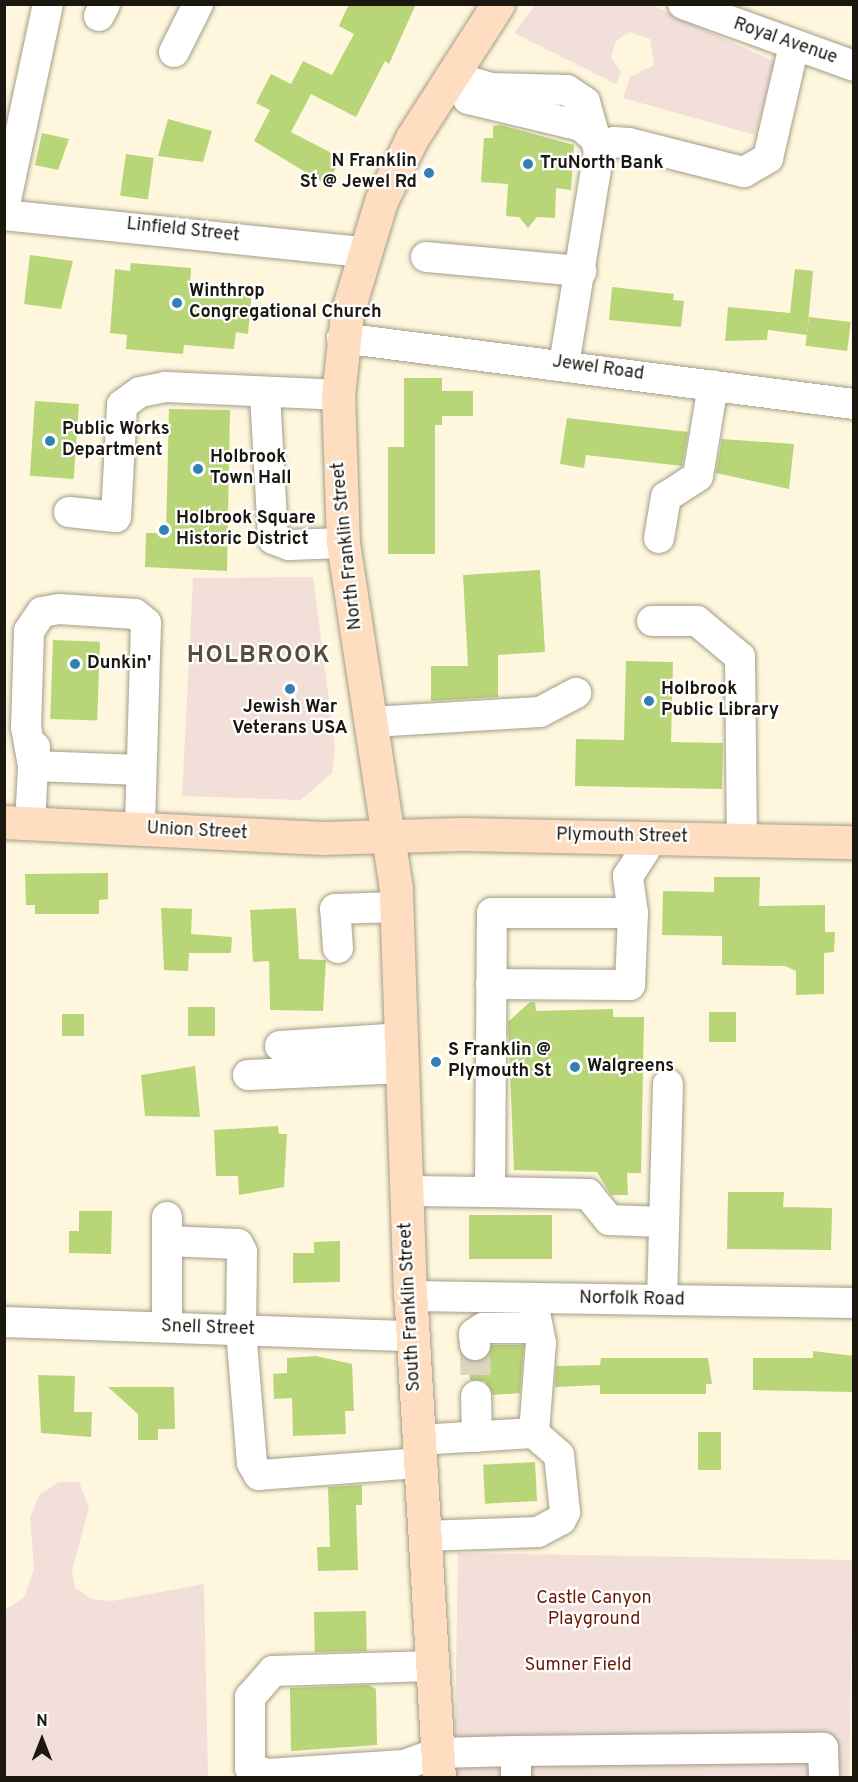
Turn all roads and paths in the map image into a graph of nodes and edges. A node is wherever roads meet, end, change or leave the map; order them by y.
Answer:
1 (48, 4) edge
2 (198, 4) edge
3 (498, 4) edge
4 (683, 4) edge
5 (794, 45) junction
6 (174, 52) dead end
7 (854, 66) edge
8 (445, 84) junction
9 (597, 145) junction
10 (4, 209) edge
11 (4, 215) edge
12 (362, 252) junction
13 (426, 257) dead end
14 (581, 271) junction
15 (342, 338) junction
16 (564, 364) junction
17 (713, 385) junction
18 (265, 394) junction
19 (338, 395) junction
20 (854, 404) edge
21 (69, 512) dead end
22 (659, 538) dead end
23 (343, 543) junction
24 (652, 621) dead end
25 (576, 693) dead end
26 (372, 722) junction
27 (33, 766) junction
28 (141, 770) junction
29 (17, 823) edge
30 (140, 829) junction
31 (390, 836) junction
32 (742, 839) junction
33 (854, 842) edge
34 (644, 844) junction
35 (632, 906) junction
36 (398, 907) junction
37 (338, 948) dead end
38 (491, 984) junction
39 (280, 1046) dead end
40 (404, 1053) junction
41 (248, 1075) dead end
42 (668, 1084) dead end
43 (406, 1191) junction
44 (489, 1192) junction
45 (663, 1222) junction
46 (410, 1296) junction
47 (532, 1298) junction
48 (662, 1300) junction
49 (854, 1303) edge
50 (4, 1322) edge
51 (167, 1327) junction
52 (538, 1328) junction
53 (241, 1330) junction
54 (412, 1336) junction
55 (475, 1345) tunnel mouth
56 (476, 1396) tunnel mouth
57 (534, 1433) junction
58 (477, 1437) junction
59 (419, 1452) junction
60 (424, 1536) junction
61 (432, 1666) junction
62 (516, 1764) edge
63 (438, 1765) edge
64 (824, 1778) edge

1 - 10 street
2 - 6 street
3 - 8 main road, North Franklin Street
4 - 5 street, Royal Avenue
5 - 7 street, Royal Avenue
5 - 9 street
8 - 9 street
8 - 12 main road, North Franklin Street
9 - 14 street
11 - 12 street, Linfield Street
12 - 15 main road, North Franklin Street
13 - 14 street
14 - 16 street
15 - 16 street, Jewel Road
15 - 19 main road, North Franklin Street
16 - 17 street, Jewel Road
17 - 20 street, Jewel Road
17 - 22 street
18 - 19 street
18 - 21 street
18 - 23 street
19 - 23 main road, North Franklin Street
23 - 26 main road, North Franklin Street
24 - 32 street
25 - 26 street
26 - 31 main road, North Franklin Street
27 - 28 street
27 - 28 street
27 - 29 street
28 - 30 street
29 - 30 main road, Union Street
30 - 31 main road, Union Street
31 - 34 main road, Plymouth Street
31 - 36 main road, South Franklin Street
32 - 33 main road, Plymouth Street
32 - 34 main road, Plymouth Street
34 - 35 street
35 - 38 street
35 - 38 street
36 - 37 street
36 - 40 main road, South Franklin Street
38 - 44 street
39 - 40 street
40 - 41 street
40 - 43 main road, South Franklin Street
42 - 45 street
43 - 44 street
43 - 46 main road, South Franklin Street
44 - 45 street
45 - 48 street
46 - 47 street, Norfolk Road
46 - 54 main road, South Franklin Street
47 - 48 street, Norfolk Road
47 - 52 street
48 - 49 street, Norfolk Road
50 - 51 street, Snell Street
51 - 53 street, Snell Street
51 - 53 street
52 - 55 street
52 - 57 street
53 - 54 street, Snell Street
53 - 59 street
54 - 59 main road, South Franklin Street
56 - 58 street
57 - 58 street
57 - 60 street
58 - 59 street
59 - 60 main road, South Franklin Street
60 - 61 main road, South Franklin Street
61 - 63 main road, South Franklin Street
61 - 63 street
62 - 63 street
62 - 64 street

